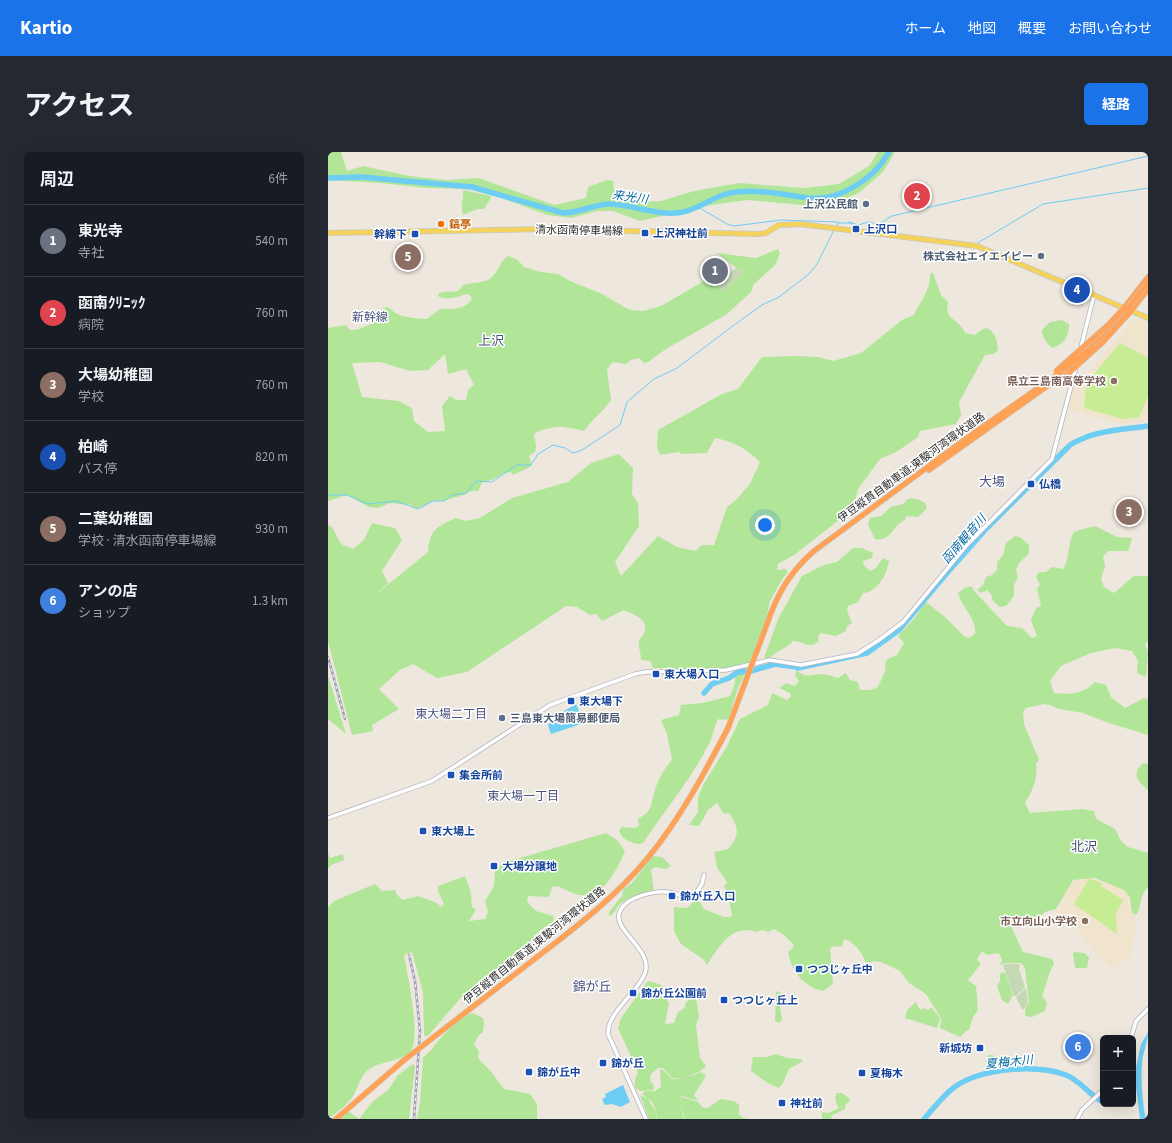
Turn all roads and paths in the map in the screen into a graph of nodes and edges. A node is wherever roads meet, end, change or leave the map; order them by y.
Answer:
1 (328, 233) edge
2 (1148, 277) edge
3 (1148, 283) edge
4 (1148, 289) edge
5 (1094, 295) junction
6 (1124, 308) junction
7 (1131, 311) junction
8 (1148, 318) edge
9 (1059, 375) junction
10 (1016, 406) junction
11 (328, 818) edge
12 (704, 875) dead end
13 (1148, 1009) edge
14 (1132, 1035) edge
15 (1100, 1093) edge
16 (336, 1119) edge
17 (646, 1119) edge
18 (1077, 1119) edge

1 - 5 main road, 清水函南停車場線
2 - 6 highway
3 - 9 highway, bridge
4 - 7 highway
5 - 6 main road, 清水函南停車場線
5 - 11 street
6 - 7 main road, 清水函南停車場線
6 - 9 highway, bridge
7 - 8 main road, 清水函南停車場線
7 - 9 highway, bridge
9 - 10 highway
9 - 10 highway
10 - 16 highway, 伊豆縦貫自動車道;東駿河湾環状道路, bridge
12 - 17 street
13 - 14 street
15 - 18 street

